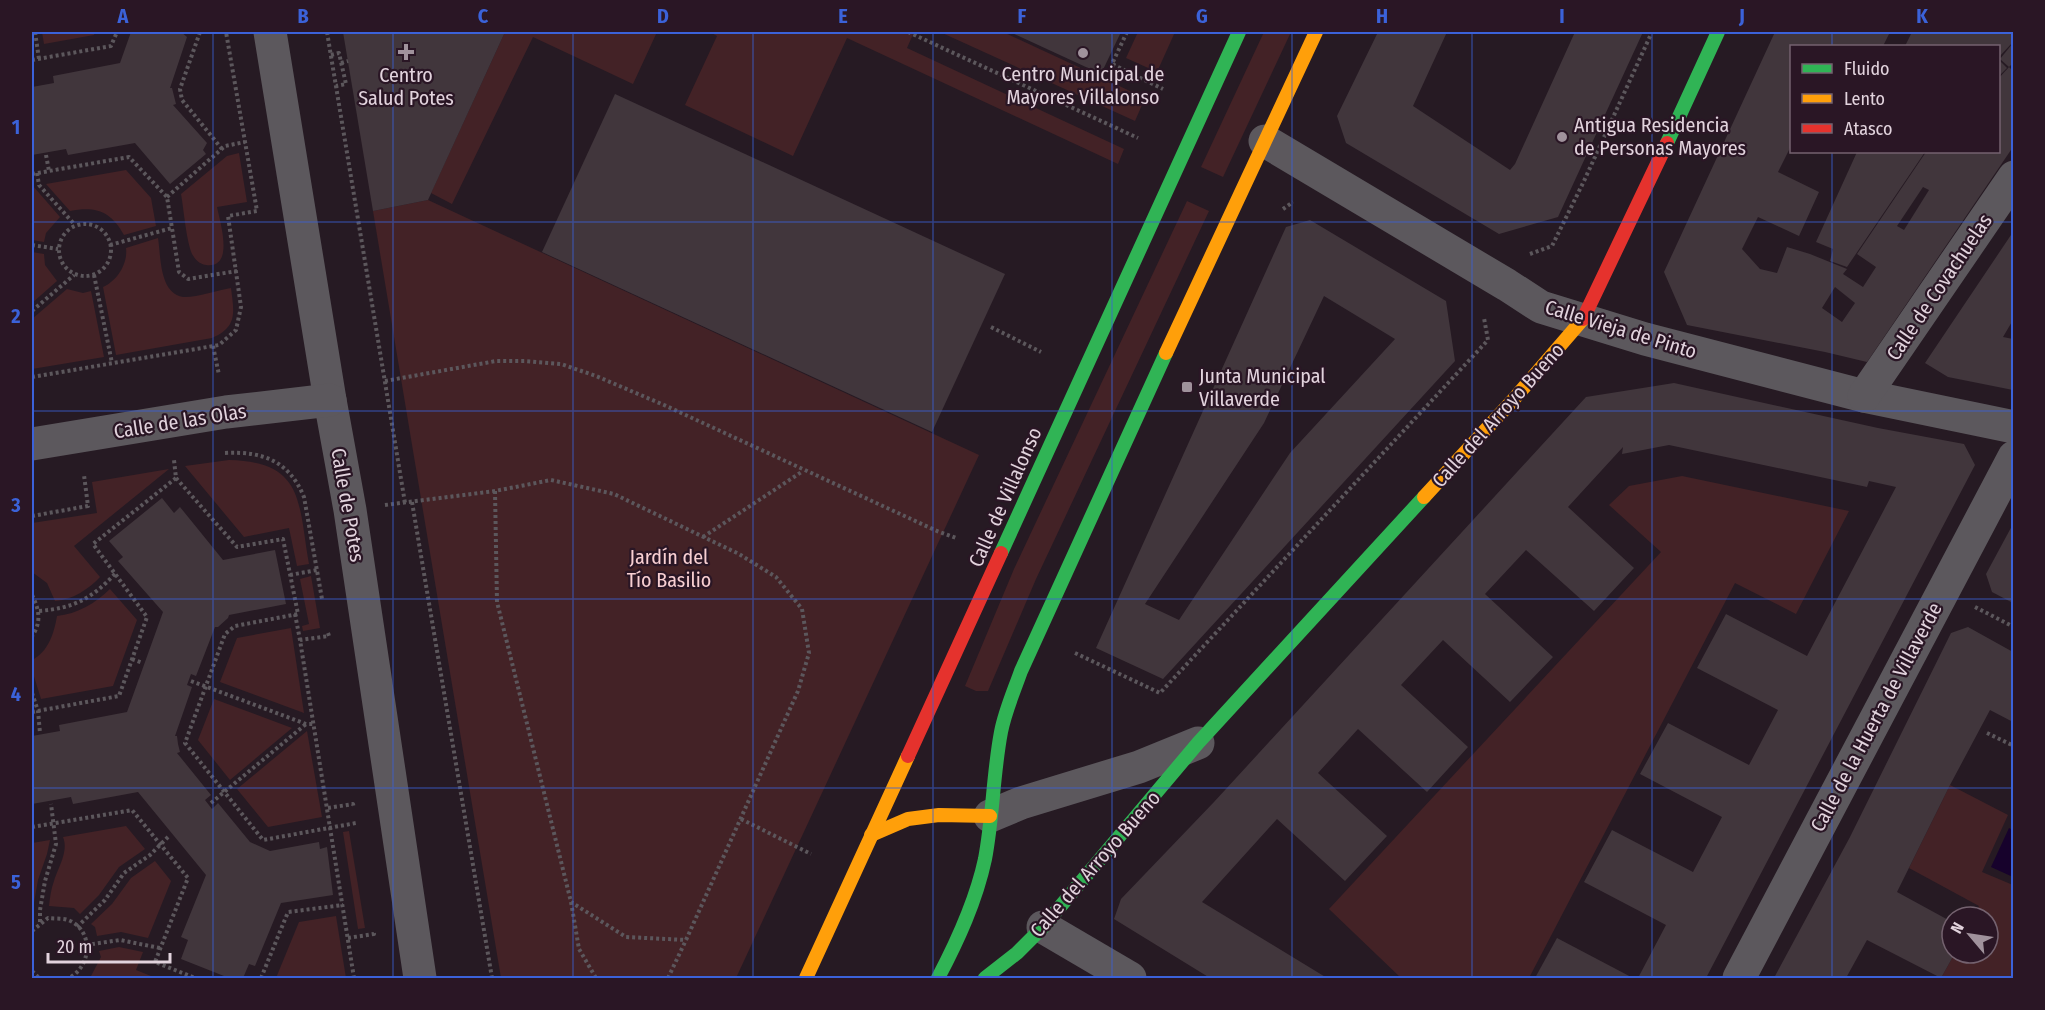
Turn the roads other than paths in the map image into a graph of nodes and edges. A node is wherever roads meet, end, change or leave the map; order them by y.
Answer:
1 (270, 32) edge
2 (1239, 32) edge
3 (1316, 32) edge
4 (1718, 32) edge
5 (1265, 141) junction
6 (2013, 177) edge
7 (1582, 321) junction
8 (1864, 396) junction
9 (330, 400) junction
10 (2013, 427) edge
11 (32, 444) edge
12 (2013, 456) edge
13 (1198, 743) junction
14 (990, 816) junction
15 (871, 835) junction
16 (1043, 927) junction
17 (813, 964) junction
18 (420, 978) edge
19 (806, 978) edge
20 (820, 978) edge
21 (938, 978) edge
22 (985, 978) edge
23 (1130, 978) edge
24 (1739, 978) edge

1 - 9 street, Calle de Potes
2 - 15 main road, Calle de Villalonso
3 - 5 main road
4 - 7 main road, Calle del Arroyo Bueno
5 - 7 street, Calle Vieja de Pinto
5 - 14 main road
6 - 8 street, Calle de Covachuelas
7 - 8 street, Calle Vieja de Pinto
7 - 13 main road, Calle del Arroyo Bueno
8 - 10 street, Calle Vieja de Pinto
9 - 11 street, Calle de las Olas
9 - 18 street, Calle de Potes
12 - 24 street, Calle de la Huerta de Villaverde
13 - 14 street, Calle del Arroyo Bueno
13 - 16 main road, Calle del Arroyo Bueno
14 - 15 main road
14 - 21 main road
15 - 17 main road, Calle de Villalonso
16 - 22 main road, Calle del Arroyo Bueno
16 - 23 street
17 - 19 main road, Calle de Villalonso
17 - 20 main road

